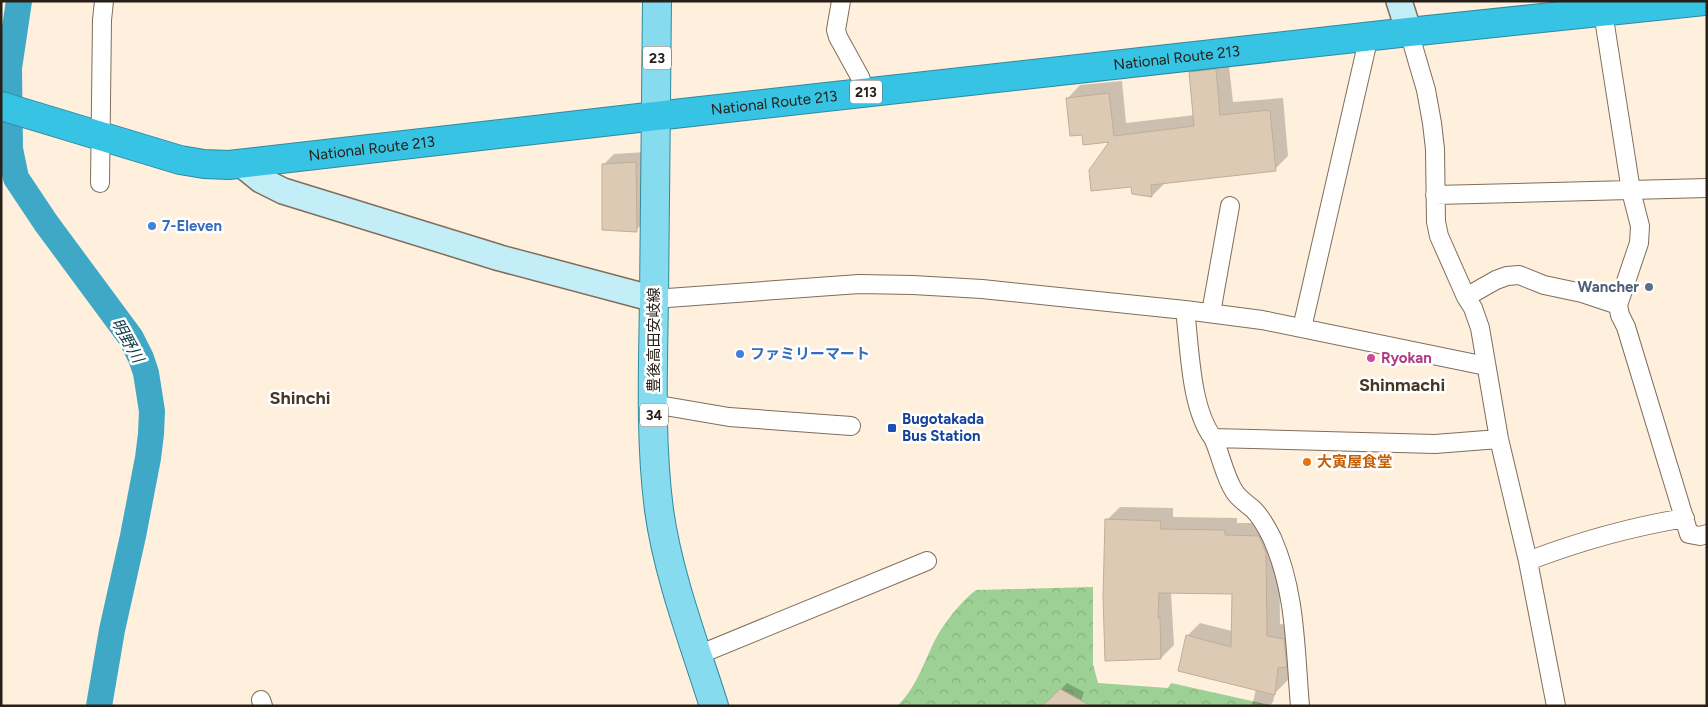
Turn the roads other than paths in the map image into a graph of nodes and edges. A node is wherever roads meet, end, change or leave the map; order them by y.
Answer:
1 (104, 1) edge
2 (657, 1) edge
3 (841, 1) edge
4 (1400, 1) edge
5 (1704, 1) edge
6 (1603, 6) edge
7 (1409, 32) junction
8 (1369, 36) junction
9 (865, 92) junction
10 (1, 106) edge
11 (656, 116) junction
12 (100, 136) junction
13 (240, 164) junction
14 (100, 183) dead end
15 (1707, 188) edge
16 (1631, 191) junction
17 (1435, 195) junction
18 (1230, 206) dead end
19 (1466, 296) junction
20 (654, 299) junction
21 (1618, 305) junction
22 (1185, 310) junction
23 (1211, 313) junction
24 (1302, 328) junction
25 (1486, 366) junction
26 (653, 404) junction
27 (851, 426) dead end
28 (1213, 438) junction
29 (1498, 439) junction
30 (1685, 518) junction
31 (1707, 534) edge
32 (927, 561) dead end
33 (1528, 561) junction
34 (698, 655) junction
35 (714, 706) edge
36 (1300, 706) edge
37 (1556, 706) edge

1 - 12 street
2 - 11 main road, 23
3 - 9 street
4 - 7 street
5 - 6 highway, National Route 213 / 213
6 - 7 highway, National Route 213 / 213
6 - 16 street
7 - 8 highway, National Route 213 / 213
7 - 17 street
8 - 9 highway, National Route 213 / 213
8 - 24 street
9 - 11 highway, National Route 213 / 213
10 - 12 highway, National Route 213 / 213
11 - 13 highway, National Route 213 / 213
11 - 20 main road, 豊後高田安岐線 / 34
12 - 13 highway, National Route 213 / 213
12 - 14 street
13 - 20 street
15 - 16 street
16 - 17 street
16 - 21 street
17 - 19 street
18 - 23 street
19 - 21 street
19 - 25 street
20 - 22 street
20 - 26 main road, 豊後高田安岐線 / 34
21 - 30 street
22 - 23 street
22 - 28 street
23 - 24 street
24 - 25 street
25 - 29 street
26 - 27 street
26 - 34 main road, 豊後高田安岐線 / 34
28 - 29 street
28 - 36 street
29 - 33 street
30 - 31 street
30 - 33 street
32 - 34 street
33 - 37 street
34 - 35 main road, 豊後高田安岐線 / 34

